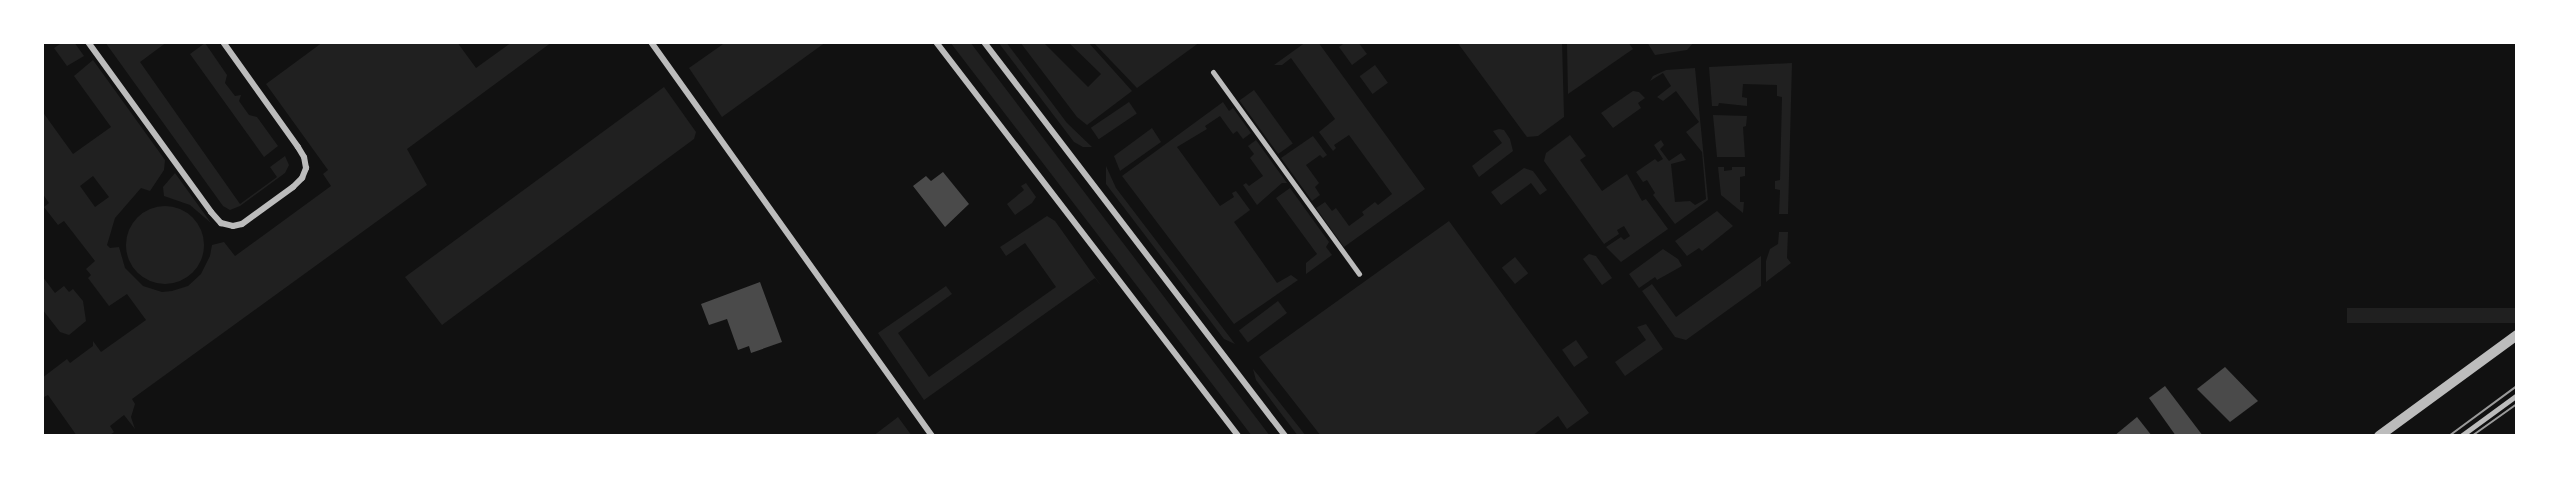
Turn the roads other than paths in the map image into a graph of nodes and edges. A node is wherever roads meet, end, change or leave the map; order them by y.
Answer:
1 (88, 42) edge
2 (223, 42) edge
3 (651, 42) edge
4 (936, 42) edge
5 (984, 42) edge
6 (1213, 72) dead end
7 (1359, 274) dead end
8 (2517, 335) edge
9 (2517, 395) edge
10 (932, 436) edge
11 (1238, 436) edge
12 (1285, 436) edge
13 (2379, 436) edge
14 (2461, 436) edge

1 - 2 street
3 - 10 street
4 - 11 street
5 - 12 street
6 - 7 street
8 - 13 street
9 - 14 lane

